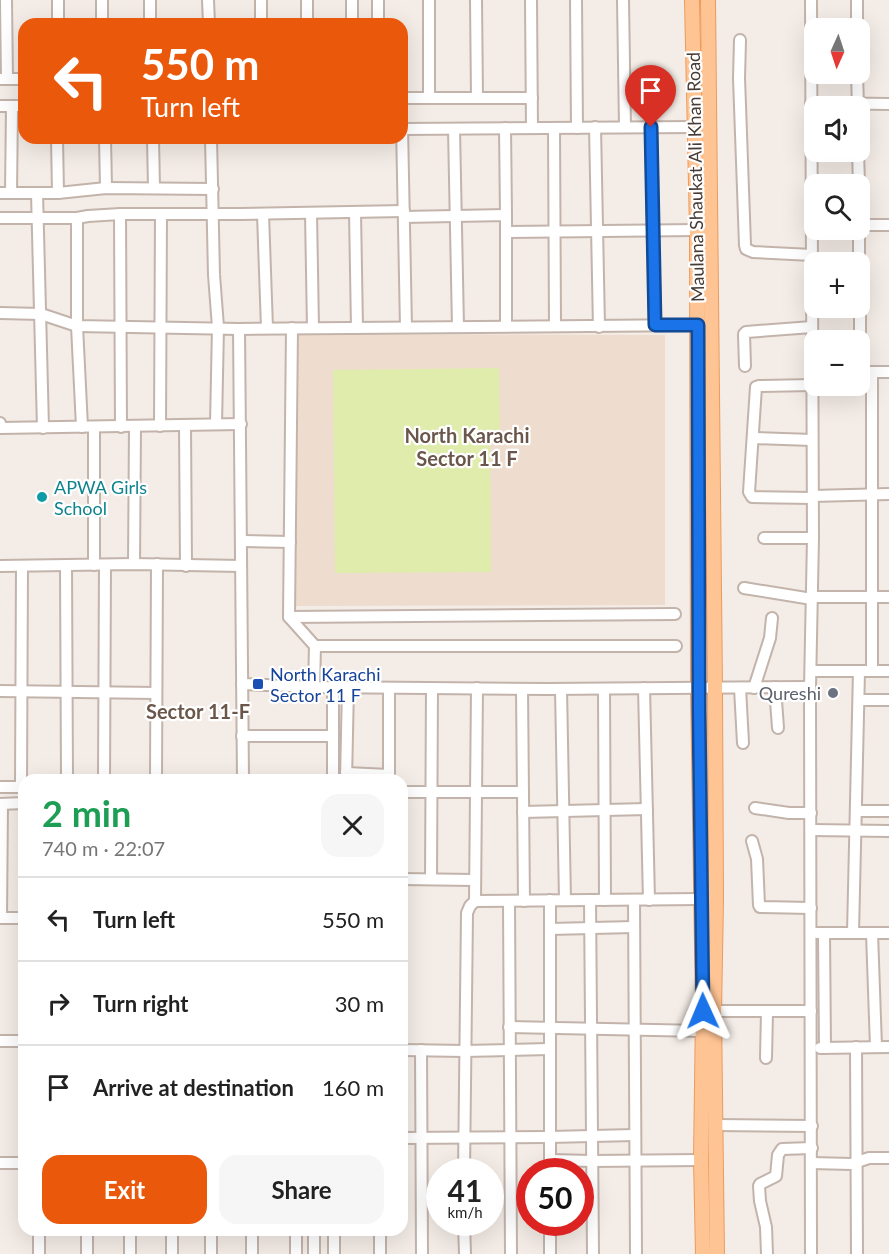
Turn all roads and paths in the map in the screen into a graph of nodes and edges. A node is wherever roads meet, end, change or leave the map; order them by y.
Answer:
1 (58, 0) edge
2 (102, 0) edge
3 (150, 0) edge
4 (208, 0) edge
5 (261, 0) edge
6 (307, 0) edge
7 (352, 0) edge
8 (378, 0) edge
9 (429, 0) edge
10 (476, 0) edge
11 (531, 0) edge
12 (576, 0) edge
13 (623, 0) edge
14 (692, 0) edge
15 (708, 0) edge
16 (811, 0) edge
17 (857, 0) edge
18 (6, 1) edge
19 (58, 18) edge
20 (102, 18) edge
21 (150, 18) edge
22 (209, 18) edge
23 (261, 18) edge
24 (307, 18) edge
25 (352, 18) edge
26 (378, 18) edge
27 (857, 18) edge
28 (740, 40) dead end
29 (4, 79) edge
30 (811, 96) edge
31 (408, 98) edge
32 (429, 98) junction
33 (477, 98) junction
34 (532, 98) junction
35 (889, 104) edge
36 (870, 105) edge
37 (0, 106) edge
38 (12, 106) junction
39 (18, 106) edge
40 (595, 127) junction
41 (625, 127) junction
42 (651, 127) junction
43 (695, 127) junction
44 (408, 128) edge
45 (505, 128) junction
46 (532, 128) junction
47 (554, 128) junction
48 (577, 128) junction
49 (454, 129) junction
50 (57, 144) edge
51 (105, 144) edge
52 (153, 144) edge
53 (211, 144) edge
54 (402, 144) edge
55 (106, 188) junction
56 (154, 188) junction
57 (213, 189) junction
58 (6, 193) edge
59 (37, 193) junction
60 (58, 193) junction
61 (355, 212) junction
62 (311, 213) junction
63 (120, 214) junction
64 (161, 214) junction
65 (213, 214) junction
66 (263, 214) junction
67 (404, 214) junction
68 (506, 215) junction
69 (456, 216) junction
70 (0, 218) edge
71 (37, 218) junction
72 (77, 218) junction
73 (870, 225) edge
74 (889, 225) edge
75 (653, 230) junction
76 (697, 230) junction
77 (554, 231) junction
78 (597, 231) junction
79 (506, 232) junction
80 (804, 255) edge
81 (0, 313) edge
82 (41, 314) junction
83 (812, 318) edge
84 (655, 325) junction
85 (698, 325) junction
86 (77, 326) junction
87 (506, 326) junction
88 (555, 326) junction
89 (120, 327) junction
90 (161, 327) junction
91 (218, 327) junction
92 (406, 327) junction
93 (458, 327) junction
94 (598, 327) junction
95 (812, 327) junction
96 (267, 328) junction
97 (292, 328) junction
98 (313, 328) junction
99 (357, 328) junction
100 (239, 329) junction
101 (812, 330) edge
102 (745, 366) dead end
103 (873, 372) joint
104 (889, 372) edge
105 (804, 385) edge
106 (812, 396) edge
107 (0, 423) edge
108 (216, 424) junction
109 (241, 424) junction
110 (185, 425) junction
111 (135, 426) junction
112 (160, 426) junction
113 (82, 427) junction
114 (94, 427) junction
115 (121, 427) junction
116 (43, 428) junction
117 (753, 438) junction
118 (812, 440) junction
119 (889, 494) edge
120 (873, 495) junction
121 (812, 497) junction
122 (764, 538) dead end
123 (813, 538) junction
124 (242, 541) junction
125 (290, 542) junction
126 (134, 564) junction
127 (157, 564) junction
128 (66, 565) junction
129 (100, 565) junction
130 (0, 566) edge
131 (22, 566) junction
132 (186, 566) junction
133 (241, 566) junction
134 (744, 588) dead end
135 (873, 597) junction
136 (889, 597) edge
137 (812, 598) junction
138 (675, 614) dead end
139 (289, 617) junction
140 (772, 618) dead end
141 (315, 646) junction
142 (676, 646) dead end
143 (811, 671) junction
144 (859, 671) junction
145 (872, 671) junction
146 (889, 671) edge
147 (242, 684) junction
148 (314, 687) junction
149 (333, 687) junction
150 (348, 687) junction
151 (389, 687) junction
152 (775, 687) junction
153 (810, 687) junction
154 (432, 688) junction
155 (477, 688) junction
156 (604, 688) junction
157 (644, 688) junction
158 (698, 688) junction
159 (715, 688) junction
160 (740, 688) junction
161 (754, 688) junction
162 (522, 689) junction
163 (561, 689) junction
164 (0, 691) edge
165 (21, 691) junction
166 (66, 691) junction
167 (105, 692) junction
168 (156, 693) junction
169 (859, 700) junction
170 (889, 700) edge
171 (778, 728) dead end
172 (242, 736) junction
173 (333, 736) junction
174 (743, 743) dead end
175 (22, 774) edge
176 (67, 774) edge
177 (104, 774) edge
178 (156, 774) edge
179 (243, 774) edge
180 (333, 774) edge
181 (346, 774) edge
182 (389, 774) edge
183 (0, 787) edge
184 (18, 787) edge
185 (476, 791) junction
186 (408, 792) edge
187 (431, 792) junction
188 (523, 792) junction
189 (1, 804) edge
190 (18, 804) edge
191 (755, 808) dead end
192 (647, 809) junction
193 (563, 811) junction
194 (604, 811) junction
195 (856, 811) junction
196 (889, 811) edge
197 (523, 812) junction
198 (811, 813) junction
199 (811, 830) junction
200 (856, 830) junction
201 (889, 831) edge
202 (752, 841) dead end
203 (408, 879) edge
204 (431, 879) junction
205 (474, 880) junction
206 (701, 899) junction
207 (550, 900) junction
208 (565, 900) junction
209 (590, 900) junction
210 (605, 900) junction
211 (634, 900) junction
212 (649, 900) junction
213 (475, 901) junction
214 (509, 901) junction
215 (524, 901) junction
216 (811, 908) junction
217 (1, 918) edge
218 (18, 918) edge
219 (634, 927) junction
220 (590, 928) junction
221 (550, 929) junction
222 (811, 933) junction
223 (824, 933) junction
224 (853, 933) junction
225 (872, 933) junction
226 (889, 933) edge
227 (811, 1011) junction
228 (709, 1012) junction
229 (767, 1012) junction
230 (509, 1028) junction
231 (549, 1028) junction
232 (591, 1029) junction
233 (634, 1029) junction
234 (702, 1031) junction
235 (0, 1041) edge
236 (18, 1041) edge
237 (856, 1047) junction
238 (876, 1047) junction
239 (889, 1047) edge
240 (811, 1048) junction
241 (825, 1048) junction
242 (408, 1050) edge
243 (421, 1050) junction
244 (510, 1050) junction
245 (549, 1050) junction
246 (465, 1051) junction
247 (766, 1058) dead end
248 (715, 1125) junction
249 (812, 1126) junction
250 (635, 1135) junction
251 (592, 1136) junction
252 (510, 1137) junction
253 (549, 1137) junction
254 (408, 1138) edge
255 (421, 1138) junction
256 (463, 1138) junction
257 (812, 1148) junction
258 (464, 1158) edge
259 (550, 1158) edge
260 (592, 1158) edge
261 (889, 1158) edge
262 (701, 1160) junction
263 (594, 1161) edge
264 (635, 1161) junction
265 (0, 1163) edge
266 (18, 1163) edge
267 (812, 1163) junction
268 (857, 1163) junction
269 (39, 1236) edge
270 (87, 1236) edge
271 (130, 1236) edge
272 (172, 1236) edge
273 (211, 1236) edge
274 (252, 1236) edge
275 (296, 1236) edge
276 (314, 1236) edge
277 (334, 1236) edge
278 (380, 1236) edge
279 (464, 1236) edge
280 (550, 1236) edge
281 (593, 1236) edge
282 (39, 1254) edge
283 (87, 1254) edge
284 (130, 1254) edge
285 (172, 1254) edge
286 (211, 1254) edge
287 (252, 1254) edge
288 (296, 1254) edge
289 (314, 1254) edge
290 (334, 1254) edge
291 (380, 1254) edge
292 (422, 1254) edge
293 (465, 1254) edge
294 (511, 1254) edge
295 (550, 1254) edge
296 (593, 1254) edge
297 (636, 1254) edge
298 (703, 1254) edge
299 (717, 1254) edge
300 (767, 1254) edge
301 (811, 1254) edge
302 (857, 1254) edge

1 - 19 street
2 - 20 street
3 - 21 street
4 - 22 street
5 - 23 street
6 - 24 street
7 - 25 street
8 - 26 street
9 - 32 street
10 - 33 street
11 - 34 street
12 - 48 street
13 - 41 street
14 - 43 main road, Maulana Shaukat Ali Khan Road
15 - 159 main road, Maulana Shaukat Ali Khan Road
16 - 30 street
17 - 27 street
18 - 29 street
28 - 80 street
31 - 32 street
32 - 33 street
33 - 34 street
34 - 46 street
35 - 36 street
37 - 38 street
38 - 39 street
38 - 58 street
40 - 41 street
40 - 48 street
40 - 78 street
41 - 42 street
42 - 43 street
42 - 75 street
43 - 76 main road, Maulana Shaukat Ali Khan Road
44 - 49 street
45 - 46 street
45 - 49 street
45 - 68 street
46 - 47 street
47 - 48 street
47 - 77 street
49 - 69 street
50 - 60 street
51 - 55 street
52 - 56 street
53 - 57 street
54 - 67 street
55 - 56 street
55 - 60 street
56 - 57 street
57 - 65 street
58 - 59 street
59 - 60 street
59 - 71 street
61 - 62 street
61 - 67 street
61 - 99 street
62 - 66 street
62 - 98 street
63 - 64 street
63 - 72 street
63 - 89 street
64 - 65 street
64 - 90 street
65 - 66 street
65 - 91 street
66 - 96 street
67 - 69 street
67 - 92 street
68 - 69 street
68 - 79 street
69 - 93 street
70 - 71 street
71 - 72 street
71 - 82 street
72 - 86 street
73 - 74 street
75 - 76 street
75 - 78 street
75 - 84 street
76 - 85 main road, Maulana Shaukat Ali Khan Road
77 - 78 street
77 - 79 street
77 - 88 street
78 - 94 street
79 - 87 street
81 - 82 street
82 - 86 street
82 - 116 street
83 - 95 street
84 - 85 street
84 - 94 street
85 - 158 main road, Maulana Shaukat Ali Khan Road
86 - 89 street
86 - 113 street
87 - 88 street
87 - 93 street
88 - 94 street
89 - 90 street
89 - 115 street
90 - 91 street
90 - 112 street
91 - 100 street
91 - 108 street
92 - 93 street
92 - 99 street
95 - 101 street
95 - 102 street
96 - 97 street
96 - 100 street
97 - 98 street
97 - 125 street
98 - 99 street
100 - 109 street
103 - 104 street
103 - 120 street
105 - 117 street
106 - 118 street
107 - 116 street
108 - 109 street
108 - 110 street
109 - 124 street
110 - 112 street
110 - 132 street
111 - 112 street
111 - 115 street
111 - 126 street
113 - 114 street
113 - 116 street
114 - 115 street
114 - 129 street
117 - 118 street
117 - 121 street
118 - 121 street
119 - 120 street
120 - 121 street
120 - 135 street
121 - 123 street
122 - 123 street
123 - 137 street
124 - 125 street
124 - 133 street
125 - 139 street
126 - 127 street
126 - 129 street
127 - 132 street
127 - 168 street
128 - 129 street
128 - 131 street
128 - 166 street
129 - 167 street
130 - 131 street
131 - 165 street
132 - 133 street
133 - 147 street
134 - 137 street
135 - 136 street
135 - 137 street
135 - 145 street
137 - 143 street
138 - 139 street
139 - 141 street
140 - 161 street
141 - 142 street
141 - 148 street
143 - 144 street
143 - 153 street
144 - 145 street
144 - 169 street
145 - 146 street
147 - 148 street
147 - 172 street
148 - 149 street
149 - 150 street
149 - 173 street
150 - 151 street
150 - 181 street
151 - 154 street
151 - 182 street
152 - 153 street
152 - 161 street
152 - 171 street
153 - 198 street
154 - 155 street
154 - 187 street
155 - 162 street
155 - 185 street
156 - 157 street
156 - 163 street
156 - 194 street
157 - 158 street
157 - 192 street
158 - 159 street
158 - 206 main road, Maulana Shaukat Ali Khan Road
159 - 160 street
159 - 228 main road, Maulana Shaukat Ali Khan Road
160 - 161 street
160 - 174 street
162 - 163 street
162 - 188 street
163 - 193 street
164 - 165 street
165 - 166 street
165 - 175 street
166 - 167 street
166 - 176 street
167 - 168 street
167 - 177 street
168 - 178 street
169 - 170 street
169 - 195 street
172 - 173 street
172 - 179 street
173 - 180 street
183 - 184 street
185 - 187 street
185 - 188 street
185 - 205 street
186 - 187 street
187 - 204 street
188 - 197 street
189 - 190 street
189 - 217 street
191 - 198 street
192 - 194 street
192 - 212 street
193 - 194 street
193 - 197 street
193 - 208 street
194 - 210 street
195 - 196 street
195 - 200 street
197 - 215 street
198 - 199 street
199 - 200 street
199 - 216 street
200 - 201 street
200 - 224 street
202 - 216 street
203 - 204 street
204 - 205 street
205 - 213 street
206 - 212 street
206 - 228 main road, Maulana Shaukat Ali Khan Road
207 - 208 street
207 - 215 street
207 - 221 street
208 - 209 street
209 - 210 street
209 - 220 street
210 - 211 street
211 - 212 street
211 - 219 street
213 - 214 street
213 - 246 street
214 - 215 street
214 - 230 street
216 - 222 street
217 - 218 street
219 - 220 street
219 - 233 street
220 - 221 street
220 - 232 street
221 - 231 street
222 - 223 street
222 - 227 street
223 - 224 street
223 - 241 street
224 - 225 street
225 - 226 street
225 - 238 street
227 - 229 street
227 - 240 street
228 - 229 street
228 - 234 main road, Maulana Shaukat Ali Khan Road
228 - 248 main road, Maulana Shaukat Ali Khan Road
229 - 247 street
230 - 231 street
230 - 244 street
231 - 232 street
231 - 245 street
232 - 233 street
232 - 251 street
233 - 234 street
233 - 250 street
234 - 262 main road, Maulana Shaukat Ali Khan Road
235 - 236 street
237 - 238 street
237 - 241 street
237 - 268 street
238 - 239 street
240 - 241 street
240 - 249 street
242 - 243 street
243 - 246 street
243 - 255 street
244 - 245 street
244 - 246 street
244 - 252 street
245 - 253 street
246 - 256 street
248 - 249 street
248 - 299 main road, Maulana Shaukat Ali Khan Road
249 - 257 street
250 - 251 street
250 - 264 street
251 - 253 street
251 - 260 street
252 - 253 street
252 - 256 street
252 - 294 street
253 - 259 street
254 - 255 street
255 - 256 street
255 - 292 street
256 - 258 street
257 - 267 street
257 - 300 street
261 - 268 street
262 - 264 street
262 - 298 main road, Maulana Shaukat Ali Khan Road
263 - 264 street
264 - 297 street
265 - 266 street
267 - 268 street
267 - 301 street
268 - 302 street
269 - 282 street
270 - 283 street
271 - 284 street
272 - 285 street
273 - 286 street
274 - 287 street
275 - 288 street
276 - 289 street
277 - 290 street
278 - 291 street
279 - 293 street
280 - 295 street
281 - 296 street

